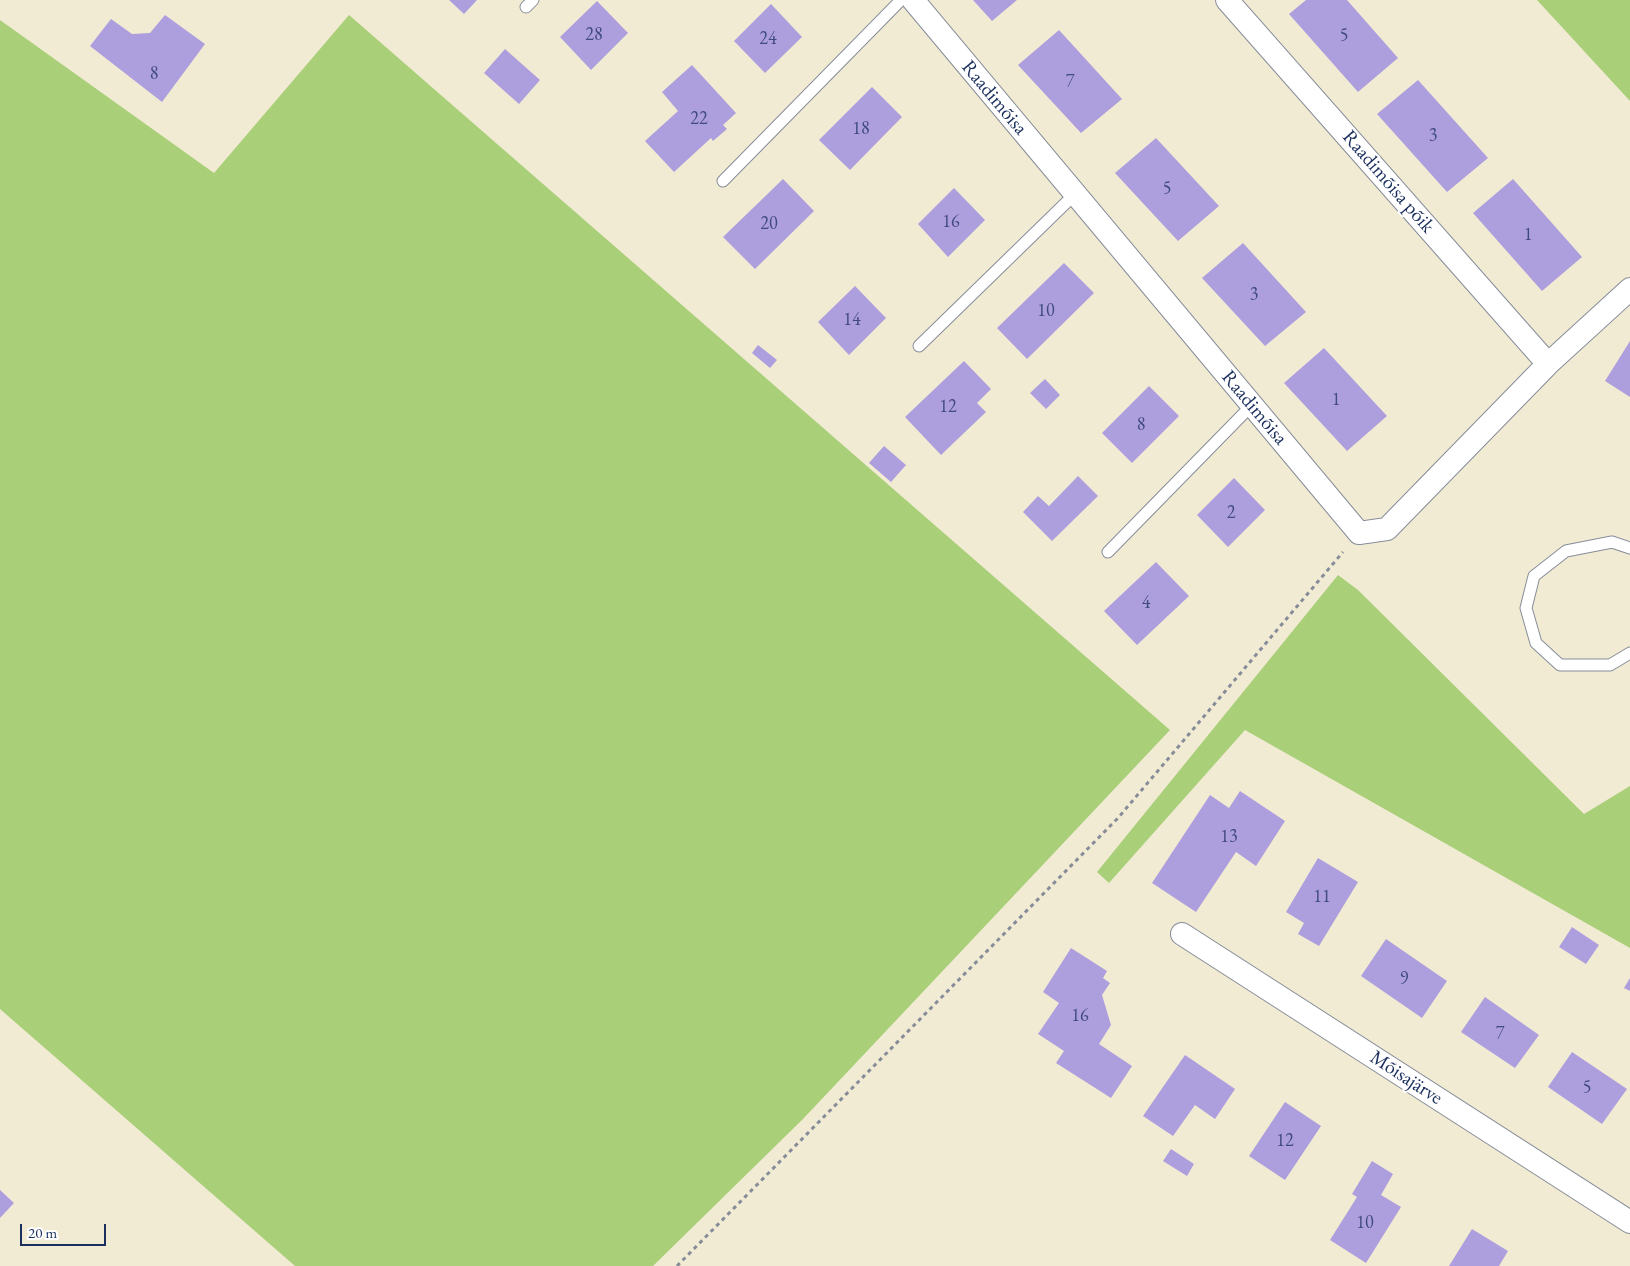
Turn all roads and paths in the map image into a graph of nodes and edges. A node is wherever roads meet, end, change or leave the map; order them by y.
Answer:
1 (900, 0) edge
2 (912, 0) edge
3 (1227, 0) edge
4 (724, 181) dead end
5 (1075, 194) junction
6 (1630, 289) edge
7 (919, 346) dead end
8 (1548, 364) junction
9 (1252, 405) junction
10 (1359, 533) junction
11 (1630, 548) edge
12 (1108, 552) dead end
13 (1630, 653) edge
14 (1182, 934) dead end
15 (1630, 1222) edge
16 (677, 1266) edge

1 - 4 lane
2 - 5 street, Raadimõisa
3 - 8 street, Raadimõisa põik
5 - 7 lane
5 - 9 street, Raadimõisa
6 - 8 street
8 - 10 street
9 - 10 street, Raadimõisa
9 - 12 lane
10 - 16 path
11 - 13 lane
14 - 15 street, Mõisajärve

